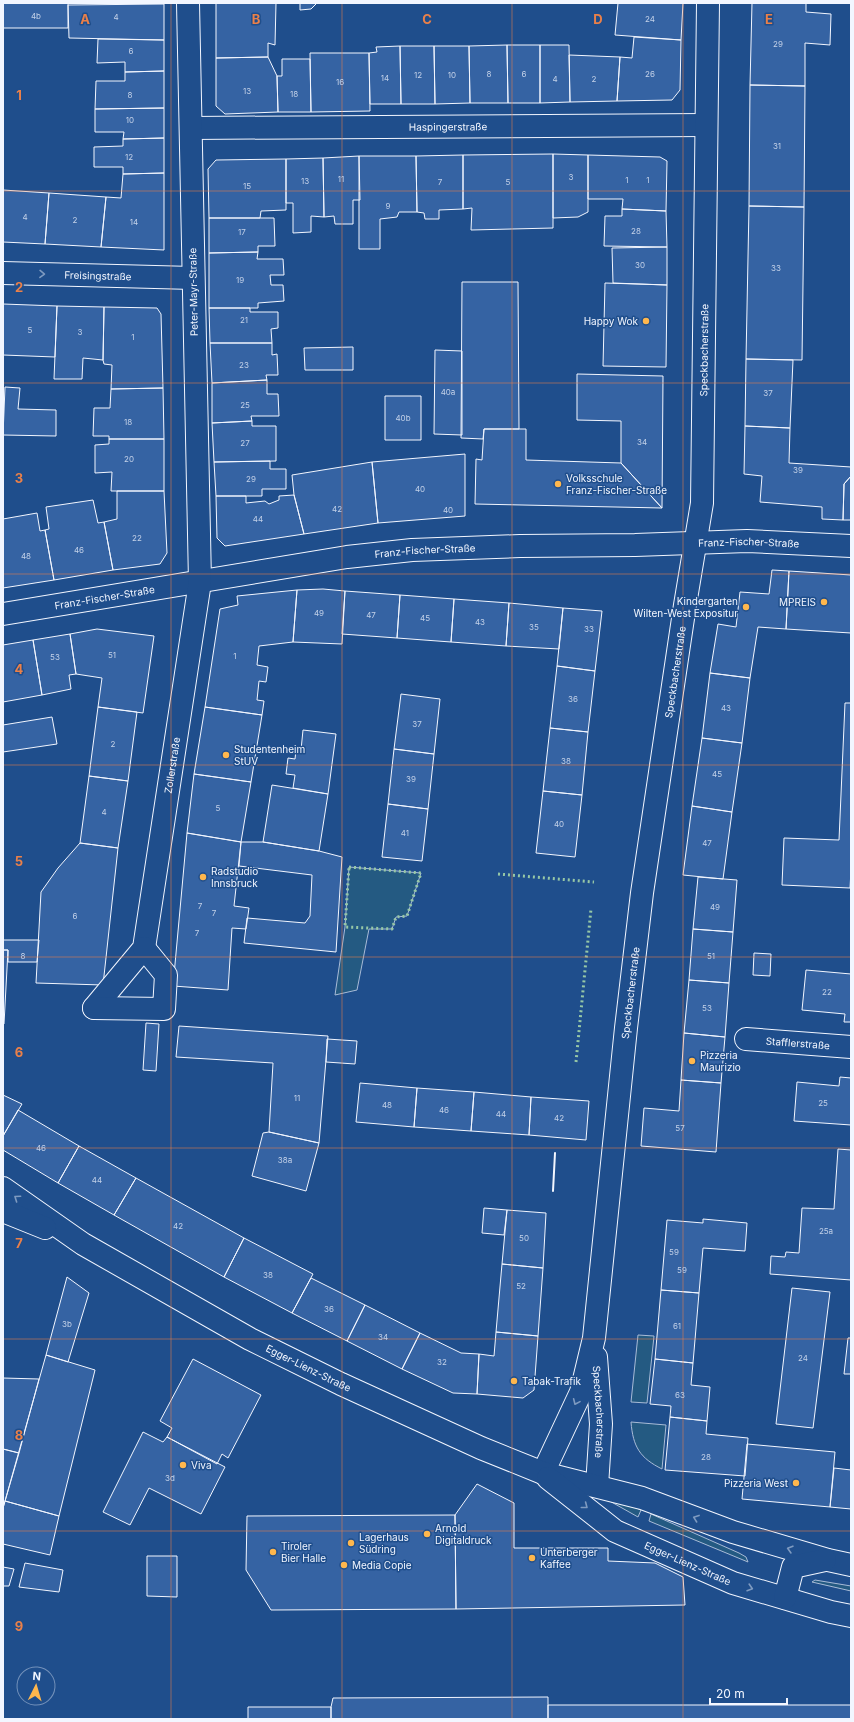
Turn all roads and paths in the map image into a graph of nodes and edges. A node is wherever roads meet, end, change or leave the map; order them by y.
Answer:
1 (188, 3) edge
2 (708, 3) edge
3 (706, 125) junction
4 (191, 128) junction
5 (3, 273) edge
6 (193, 278) junction
7 (696, 542) junction
8 (851, 546) edge
9 (200, 582) junction
10 (3, 614) edge
11 (144, 948) dead end
12 (746, 1039) dead end
13 (851, 1047) edge
14 (3, 1188) edge
15 (3, 1211) edge
16 (83, 1244) junction
17 (594, 1338) junction
18 (543, 1474) junction
19 (597, 1486) junction
20 (828, 1560) junction
21 (851, 1565) edge
22 (785, 1598) junction
23 (851, 1616) edge

1 - 4 street, Peter-Mayr-Straße
2 - 3 street, Speckbacherstraße
3 - 4 street, Haspingerstraße
3 - 7 street, Speckbacherstraße
4 - 6 street, Peter-Mayr-Straße
5 -> 6 street, Freisingstraße
6 - 9 street, Peter-Mayr-Straße
7 - 8 street, Franz-Fischer-Straße
7 - 9 street, Franz-Fischer-Straße
7 - 17 street, Speckbacherstraße
9 - 10 street, Franz-Fischer-Straße
9 - 11 street, Zollerstraße
12 - 13 street, Stafflerstraße
16 -> 14 street, Egger-Lienz-Straße
15 - 16 street, Egger-Lienz-Straße
16 - 18 street, Egger-Lienz-Straße
17 -> 18 street, Speckbacherstraße
17 - 19 street, Speckbacherstraße
18 - 19 street, Egger-Lienz-Straße
18 -> 22 street, Egger-Lienz-Straße
20 -> 19 street, Egger-Lienz-Straße
20 - 21 street, Egger-Lienz-Straße
20 - 22 street
22 - 23 street, Egger-Lienz-Straße

